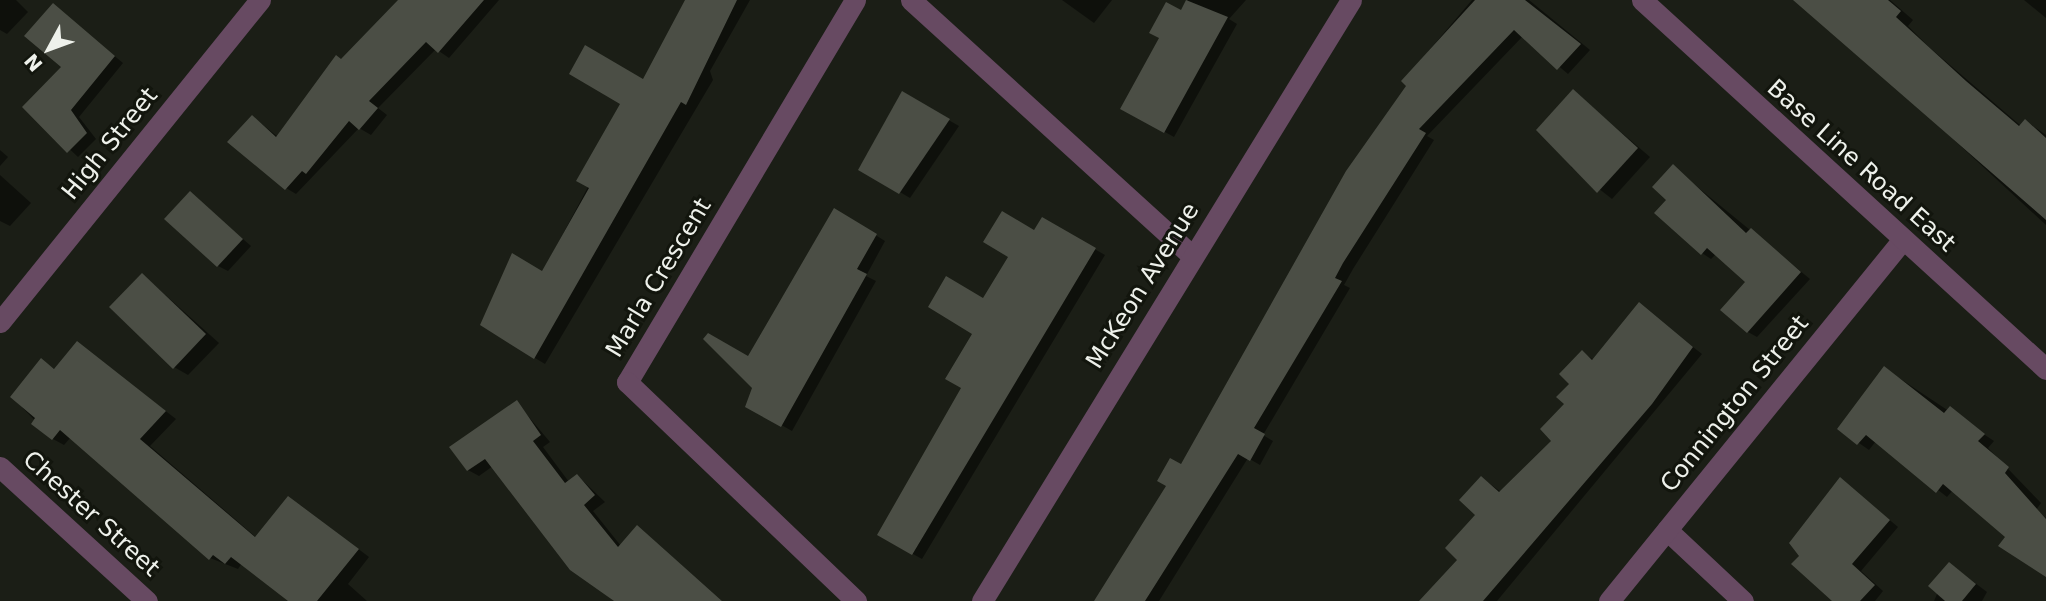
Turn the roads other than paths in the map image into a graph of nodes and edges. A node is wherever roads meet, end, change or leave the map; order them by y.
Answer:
1 (260, 0) edge
2 (855, 0) edge
3 (911, 0) edge
4 (1351, 0) edge
5 (1642, 0) edge
6 (1902, 240) junction
7 (1192, 257) junction
8 (2, 315) edge
9 (2046, 369) edge
10 (0, 467) edge
11 (1667, 530) junction
12 (147, 601) edge
13 (856, 601) edge
14 (982, 601) edge
15 (1609, 601) edge
16 (1743, 601) edge

1 - 8 street, High Street
2 - 13 street, Marla Crescent
3 - 7 street
4 - 7 street, McKeon Avenue
5 - 6 street, Base Line Road East
6 - 9 street, Base Line Road East
6 - 11 street, Connington Street
7 - 14 street, McKeon Avenue
10 - 12 street, Chester Street
11 - 15 street, Connington Street
11 - 16 street

